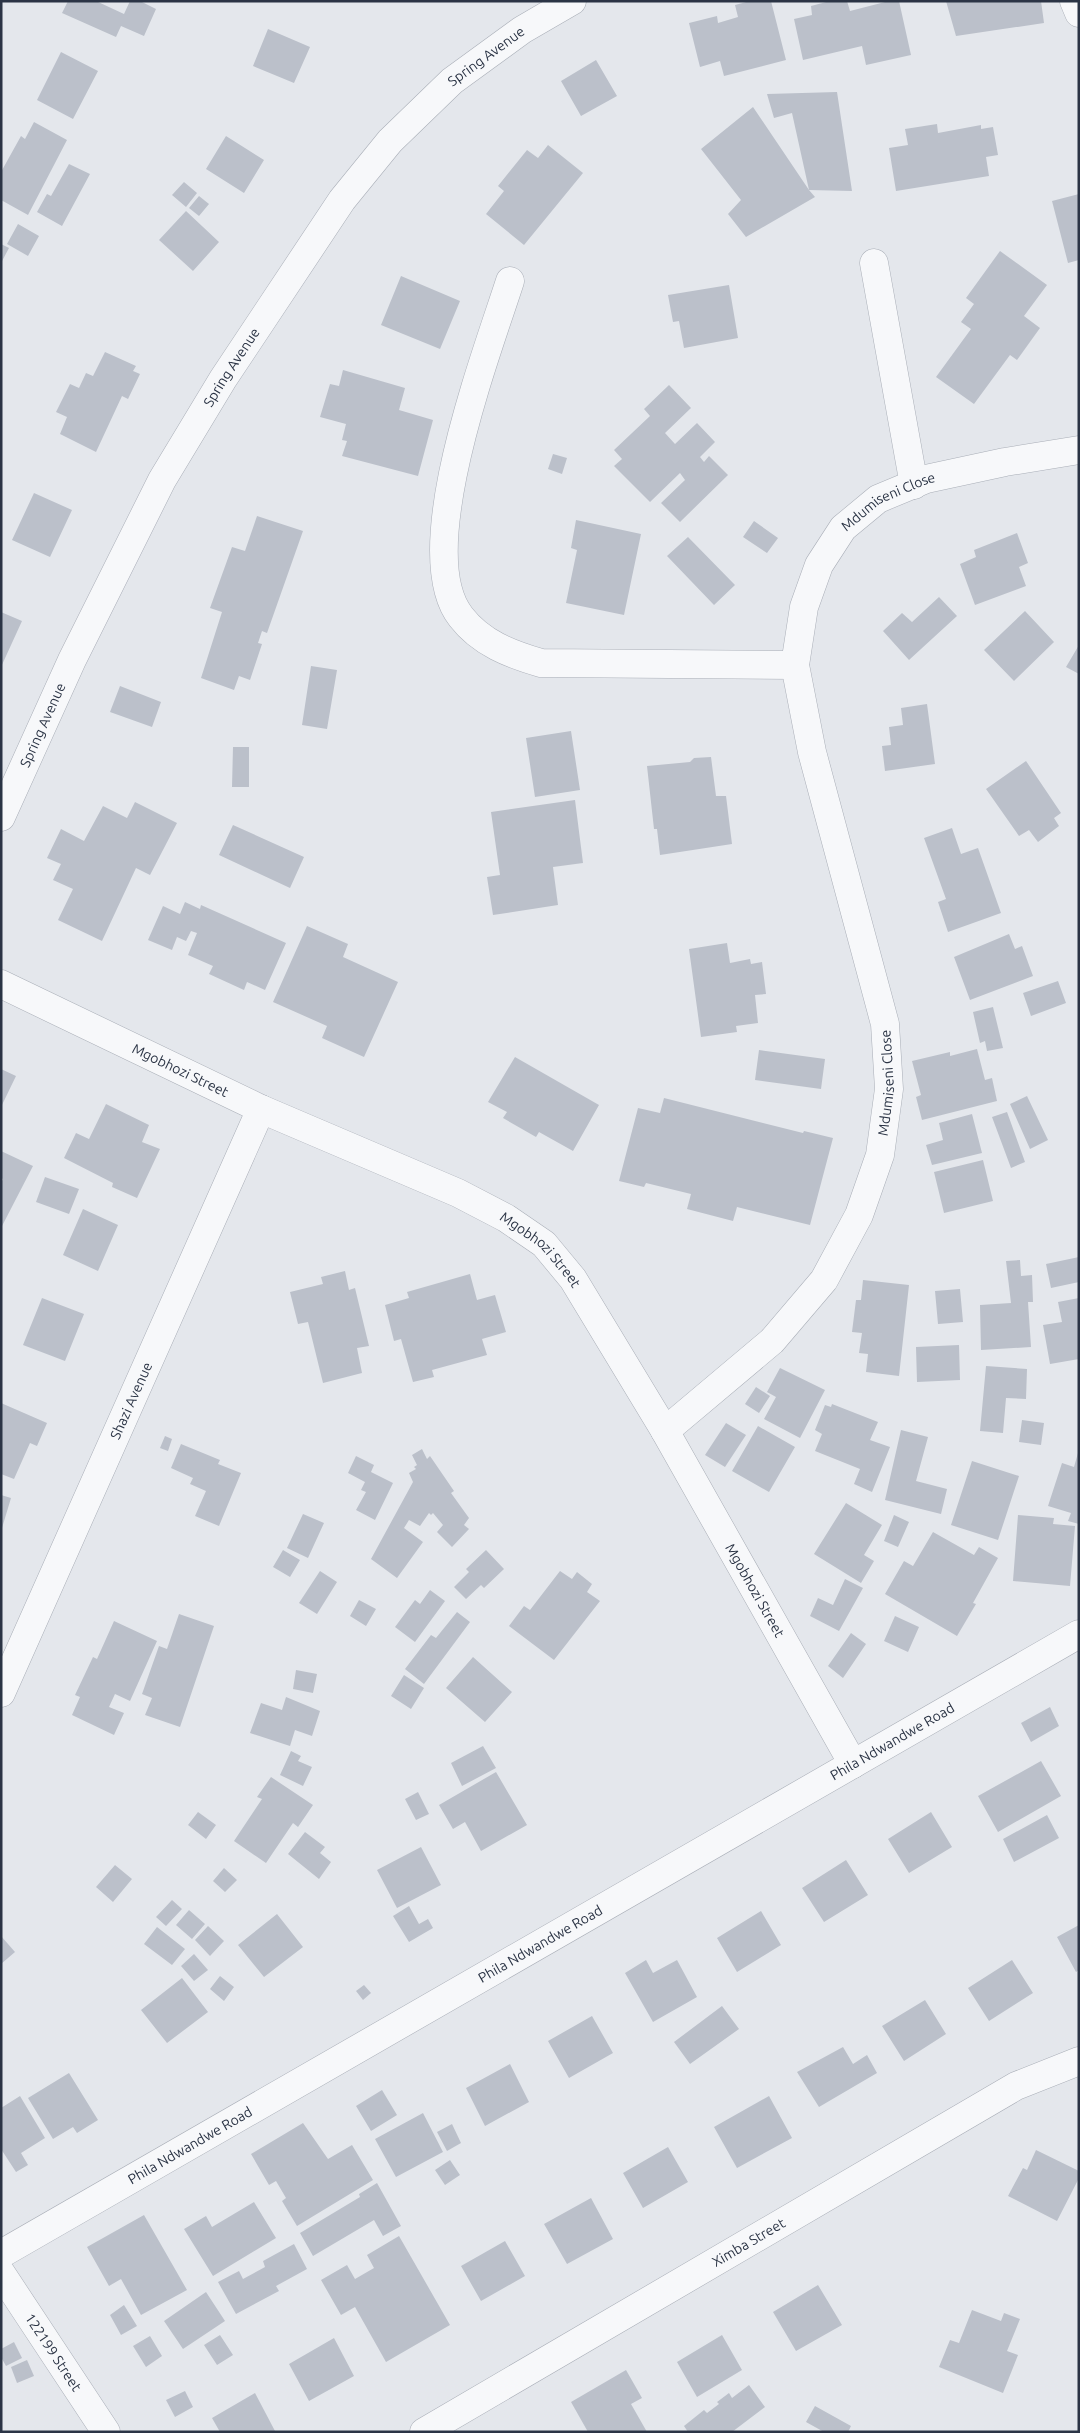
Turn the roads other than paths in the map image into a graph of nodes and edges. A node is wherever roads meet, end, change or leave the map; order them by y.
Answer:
1 (572, 1) edge
2 (1074, 1) edge
3 (1079, 13) edge
4 (874, 263) dead end
5 (510, 281) dead end
6 (1079, 450) edge
7 (914, 485) junction
8 (796, 665) junction
9 (1, 817) edge
10 (1, 984) edge
11 (261, 1109) junction
12 (665, 1431) junction
13 (1079, 1634) edge
14 (1, 1693) edge
15 (853, 1764) junction
16 (1079, 2061) edge
17 (1, 2254) edge
18 (1, 2273) edge
19 (106, 2432) edge
20 (424, 2432) edge

1 - 9 street, Spring Avenue
2 - 3 street
4 - 7 street
5 - 8 street
6 - 7 street, Mdumiseni Close
7 - 8 street, Mdumiseni Close
8 - 12 street, Mdumiseni Close
10 - 11 street, Mgobhozi Street
11 - 12 street, Mgobhozi Street
11 - 14 street, Shazi Avenue
12 - 15 street, Mgobhozi Street
13 - 15 street, Phila Ndwandwe Road
15 - 17 street, Phila Ndwandwe Road
16 - 20 street, Ximba Street
18 - 19 street, 122199 Street

